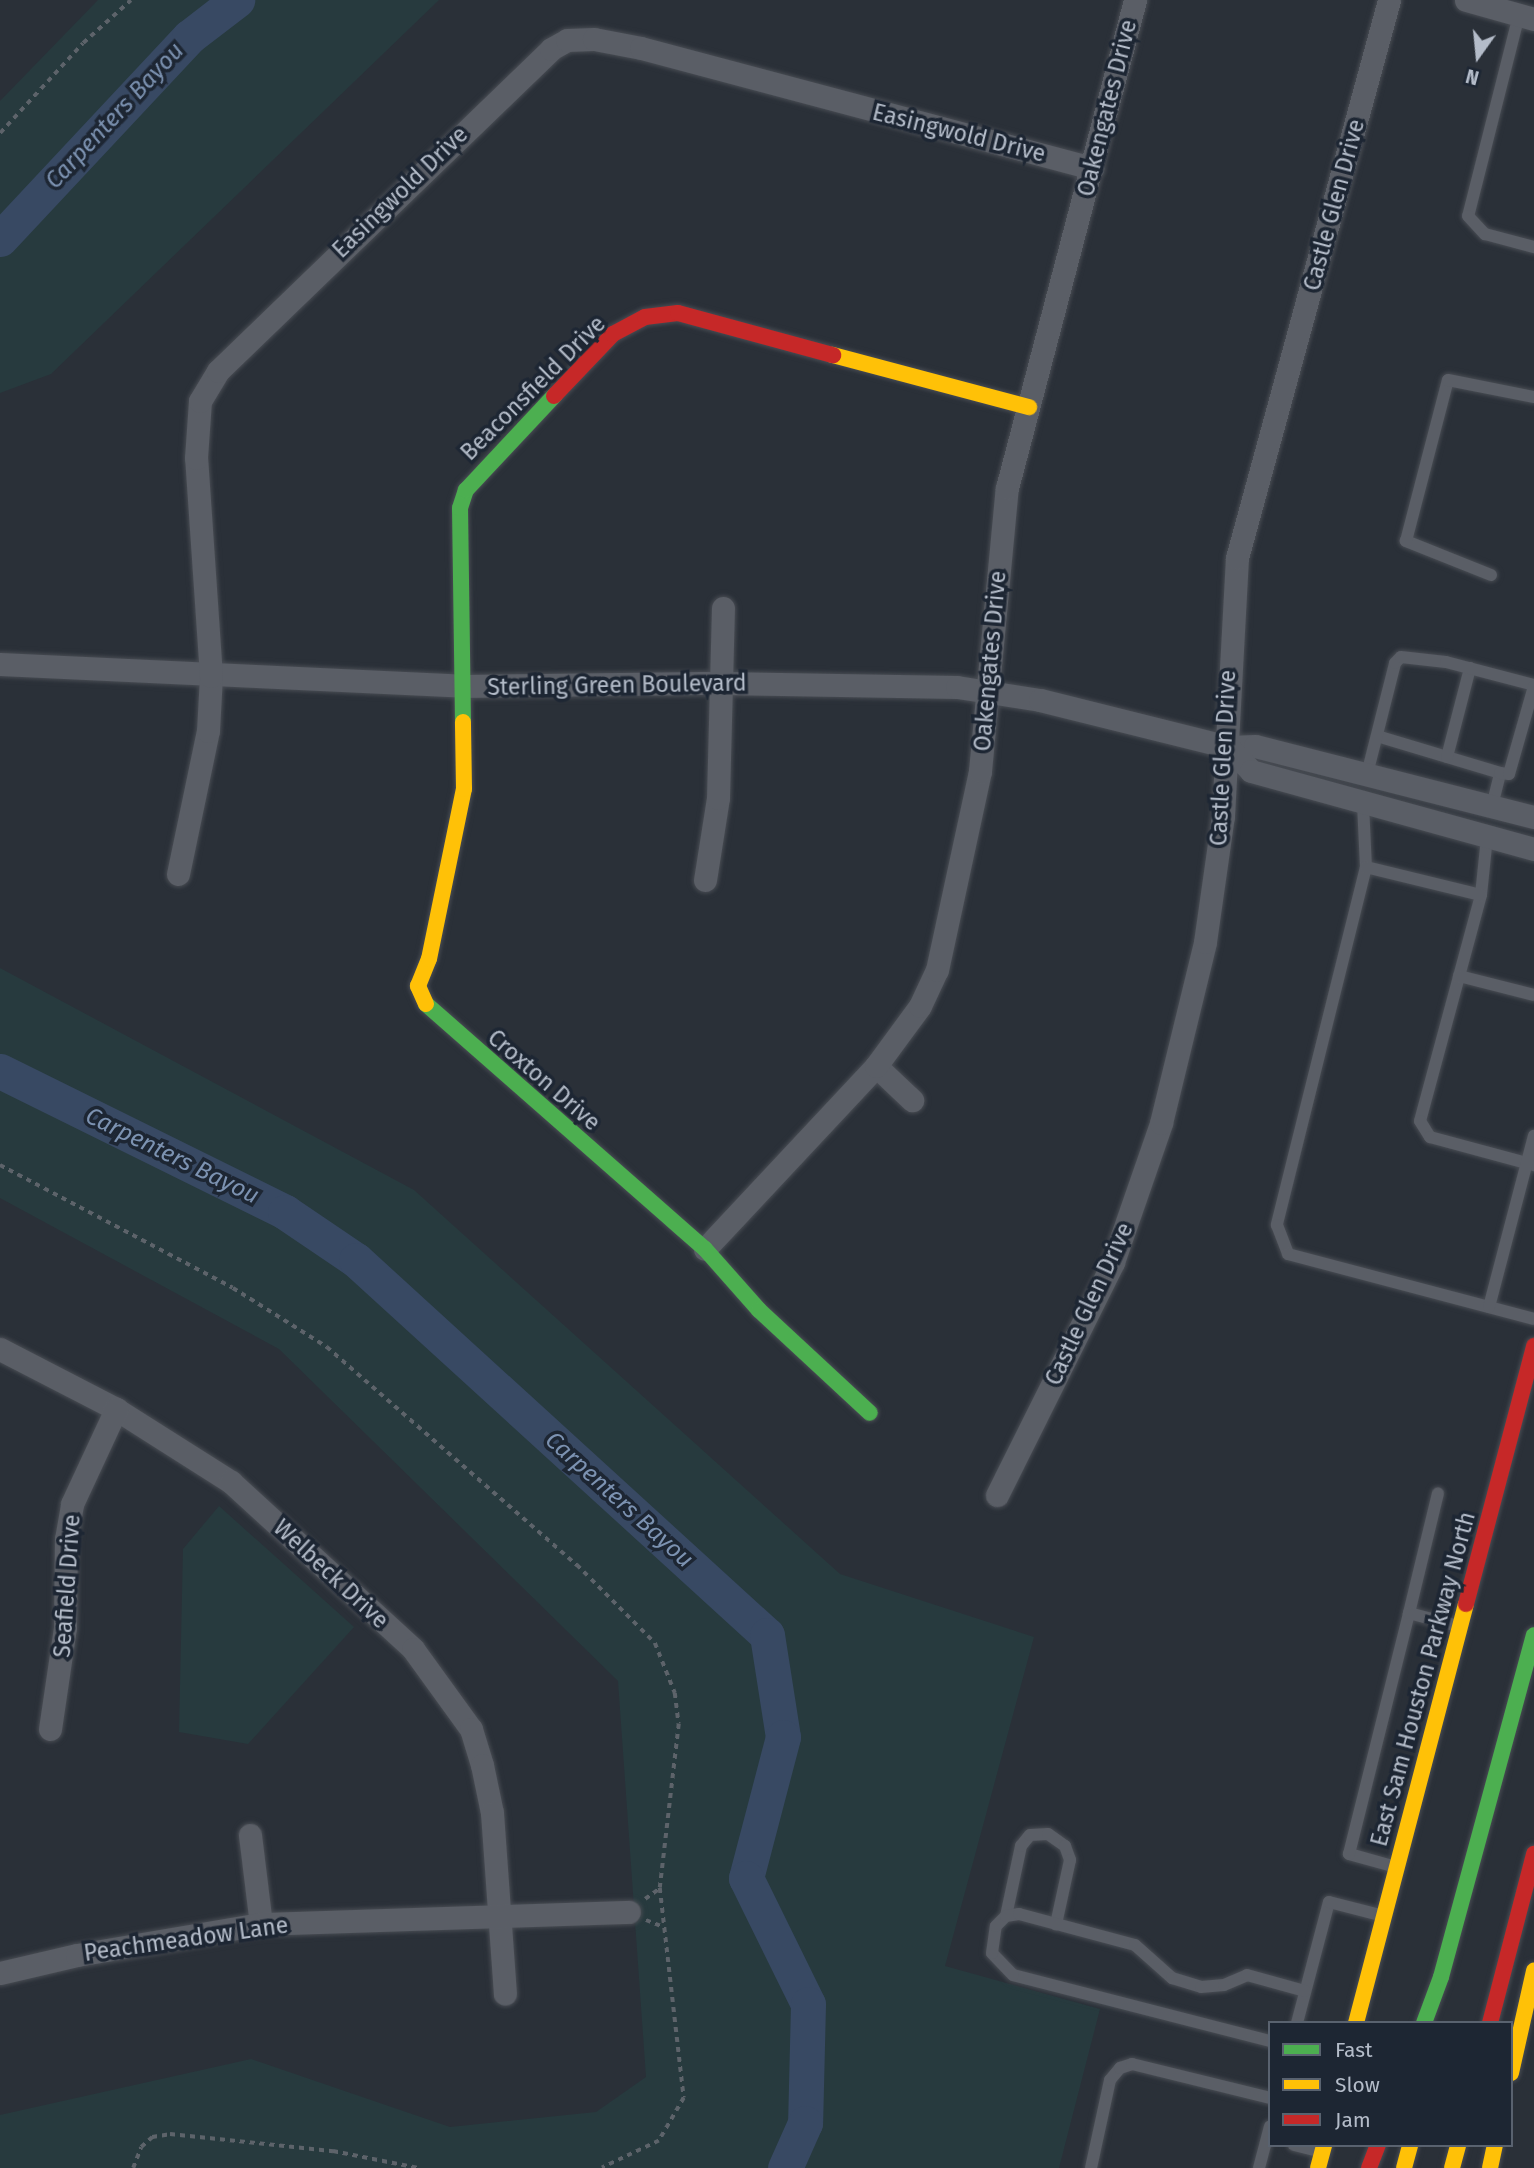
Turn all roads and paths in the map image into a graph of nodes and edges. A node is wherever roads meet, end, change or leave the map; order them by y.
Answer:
1 (131, 0) edge
2 (1135, 0) edge
3 (1389, 0) edge
4 (1466, 0) edge
5 (1527, 17) edge
6 (0, 133) edge
7 (1092, 168) junction
8 (1534, 247) edge
9 (1534, 397) edge
10 (1029, 407) junction
11 (1490, 575) dead end
12 (723, 608) dead end
13 (0, 664) edge
14 (1470, 668) junction
15 (211, 676) junction
16 (722, 683) junction
17 (463, 686) junction
18 (1534, 686) edge
19 (986, 691) junction
20 (1377, 736) junction
21 (1228, 747) junction
22 (1447, 757) junction
23 (1500, 773) junction
24 (1367, 774) junction
25 (1363, 804) junction
26 (1492, 806) junction
27 (1534, 817) edge
28 (1487, 837) junction
29 (1534, 849) edge
30 (1366, 867) junction
31 (178, 874) dead end
32 (705, 880) dead end
33 (1481, 895) junction
34 (1459, 976) junction
35 (1534, 995) edge
36 (876, 1066) junction
37 (912, 1100) dead end
38 (1534, 1136) edge
39 (1531, 1164) edge
40 (0, 1166) edge
41 (705, 1249) junction
42 (1489, 1307) junction
43 (1534, 1319) edge
44 (1534, 1346) edge
45 (0, 1349) edge
46 (116, 1409) junction
47 (870, 1413) dead end
48 (1438, 1493) dead end
49 (997, 1495) dead end
50 (1409, 1613) junction
51 (1460, 1627) junction
52 (1534, 1635) edge
53 (1534, 1666) edge
54 (50, 1729) dead end
55 (250, 1835) dead end
56 (1534, 1854) edge
57 (1397, 1867) junction
58 (629, 1912) dead end
59 (1006, 1916) junction
60 (1384, 1916) junction
61 (500, 1918) junction
62 (261, 1924) junction
63 (1056, 1924) junction
64 (1534, 1971) edge
65 (0, 1973) edge
66 (1306, 1991) junction
67 (505, 1994) dead end
68 (1298, 2021) edge
69 (1357, 2021) edge
70 (1425, 2021) edge
71 (1443, 2021) edge
72 (1491, 2021) edge
73 (1268, 2040) edge
74 (1513, 2064) edge
75 (1268, 2098) edge
76 (1268, 2137) edge
77 (1299, 2147) edge
78 (1377, 2147) edge
79 (1409, 2147) edge
80 (1457, 2147) edge
81 (1495, 2147) edge
82 (1321, 2155) edge
83 (133, 2165) edge
84 (418, 2168) edge
85 (602, 2168) edge
86 (1091, 2168) edge
87 (1259, 2168) edge
88 (1370, 2168) edge
89 (1404, 2168) edge
90 (1452, 2168) edge
91 (1490, 2168) edge

1 - 6 path
2 - 7 street, Oakengates Drive
3 - 21 street, Castle Glen Drive
4 - 5 street
5 - 8 lane
7 - 10 street, Oakengates Drive
7 - 15 street, Easingwold Drive
9 - 11 lane
10 - 17 main road, Beaconsfield Drive
10 - 19 street, Oakengates Drive
12 - 16 street
13 - 15 street, Sterling Green Boulevard
14 - 18 lane
14 - 20 lane
14 - 22 lane
15 - 17 street, Sterling Green Boulevard
15 - 31 street, Easingwold Drive
16 - 17 street, Sterling Green Boulevard
16 - 19 street, Sterling Green Boulevard
16 - 32 street
17 - 41 main road, Croxton Drive
18 - 23 lane
19 - 21 street, Sterling Green Boulevard
19 - 36 street, Oakengates Drive
20 - 22 lane
20 - 24 lane
21 - 24 street, Sterling Green Boulevard
21 - 25 street
21 - 49 street, Castle Glen Drive
22 - 23 lane
23 - 26 lane
24 - 25 street
24 - 26 street, Sterling Green Boulevard
25 - 28 street
25 - 30 lane
26 - 27 street, Sterling Green Boulevard
28 - 29 street
28 - 33 lane
30 - 33 lane
30 - 42 lane
33 - 34 lane
34 - 35 lane
34 - 39 lane
36 - 37 street
36 - 41 street, Oakengates Drive
38 - 39 lane
39 - 42 lane
40 - 85 path
41 - 47 main road, Croxton Drive
42 - 43 lane
44 - 51 main road, East Sam Houston Parkway North
45 - 46 street, Welbeck Drive
46 - 54 street, Seafield Drive
46 - 61 street, Welbeck Drive
48 - 50 lane
50 - 51 lane
50 - 57 lane
51 - 57 main road, East Sam Houston Parkway North
52 - 70 main road
53 - 71 main road
55 - 62 street
56 - 72 main road
57 - 60 main road, East Sam Houston Parkway North
58 - 61 street, Peachmeadow Lane
59 - 63 lane
59 - 63 lane
59 - 73 lane
60 - 66 lane
60 - 69 main road, East Sam Houston Parkway North
61 - 62 street, Peachmeadow Lane
61 - 67 street
62 - 65 street, Peachmeadow Lane
63 - 66 lane
64 - 74 main road
66 - 68 lane
75 - 86 lane
76 - 87 lane
77 - 82 lane
78 - 88 main road
79 - 89 main road
80 - 90 main road
81 - 91 main road
83 - 84 path

